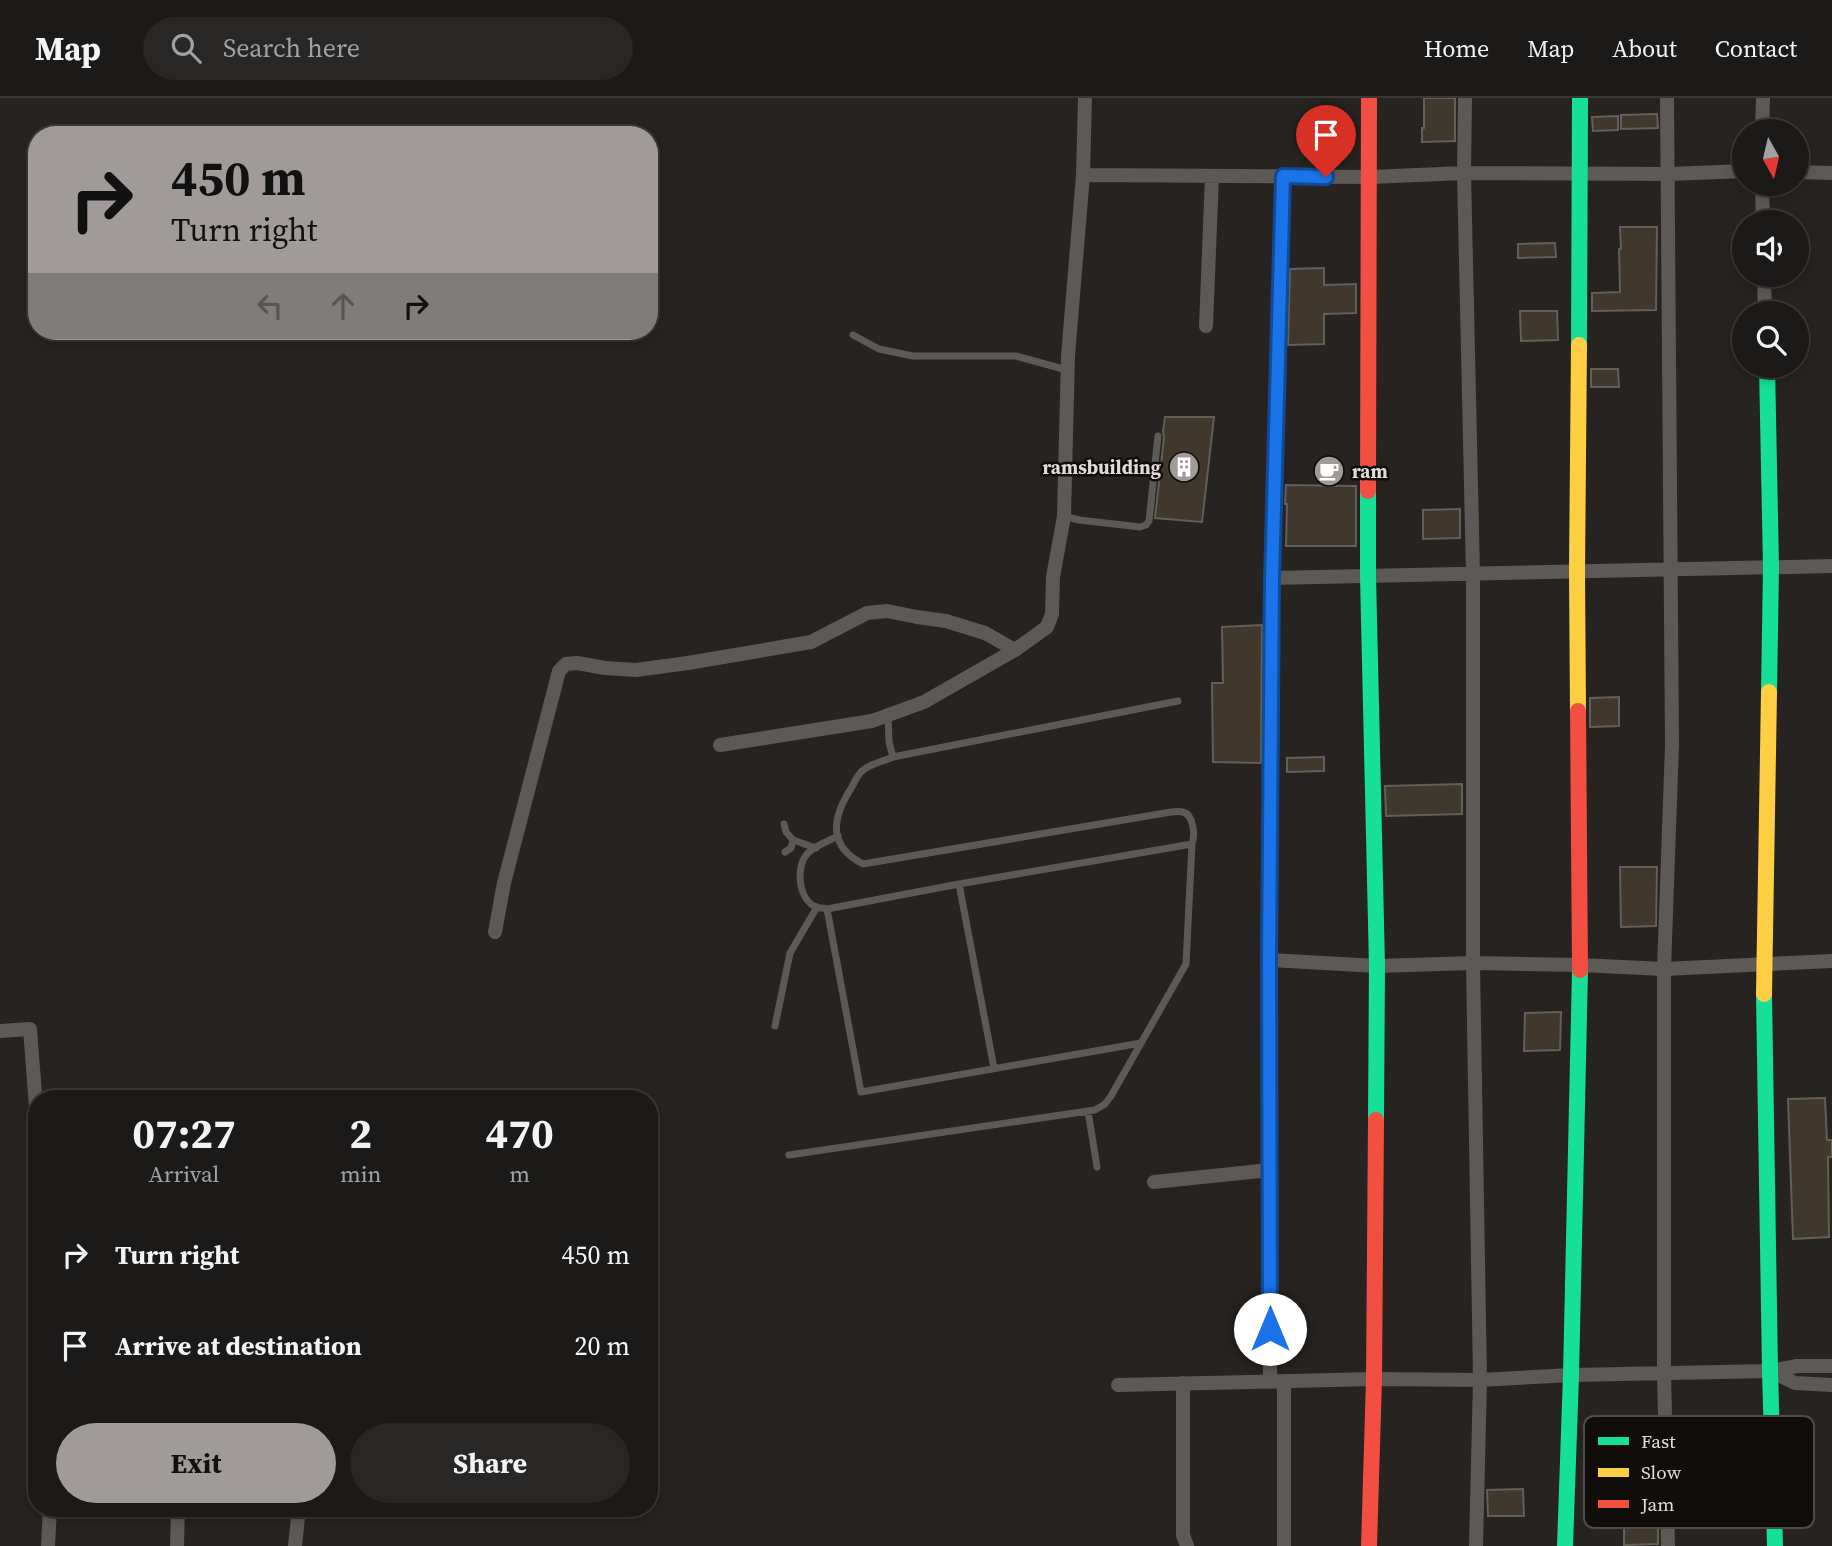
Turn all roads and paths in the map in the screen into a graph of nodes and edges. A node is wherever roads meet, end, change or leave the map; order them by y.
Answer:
1 (1085, 98) edge
2 (1370, 98) edge
3 (1465, 98) edge
4 (1580, 98) edge
5 (1667, 98) edge
6 (1763, 98) edge
7 (1762, 119) edge
8 (1732, 172) edge
9 (1810, 172) edge
10 (1464, 173) junction
11 (1581, 173) junction
12 (1832, 173) edge
13 (1669, 174) junction
14 (1083, 175) junction
15 (1212, 176) junction
16 (1283, 176) junction
17 (1370, 177) junction
18 (1206, 326) dead end
19 (853, 335) dead end
20 (1067, 370) junction
21 (1767, 378) edge
22 (1158, 436) dead end
23 (1064, 516) junction
24 (1832, 566) edge
25 (1771, 567) junction
26 (1670, 570) junction
27 (1577, 571) junction
28 (1472, 574) junction
29 (1368, 576) junction
30 (1272, 579) junction
31 (1015, 650) junction
32 (1178, 701) dead end
33 (888, 715) junction
34 (720, 746) dead end
35 (893, 757) junction
36 (784, 824) dead end
37 (838, 836) junction
38 (793, 840) junction
39 (1192, 844) junction
40 (816, 848) junction
41 (785, 852) dead end
42 (959, 884) junction
43 (817, 908) junction
44 (827, 909) junction
45 (495, 932) dead end
46 (1269, 960) junction
47 (1832, 961) edge
48 (1473, 964) junction
49 (1580, 965) junction
50 (1764, 965) junction
51 (1377, 966) junction
52 (1664, 969) junction
53 (775, 1026) dead end
54 (0, 1031) edge
55 (1141, 1044) junction
56 (994, 1068) junction
57 (35, 1090) edge
58 (1087, 1111) junction
59 (789, 1155) dead end
60 (1097, 1167) dead end
61 (1270, 1170) junction
62 (1154, 1182) dead end
63 (1832, 1366) edge
64 (1770, 1371) junction
65 (1664, 1373) junction
66 (1571, 1375) junction
67 (1374, 1379) junction
68 (1480, 1380) junction
69 (1277, 1382) junction
70 (1183, 1383) junction
71 (1118, 1385) dead end
72 (1832, 1385) edge
73 (1665, 1416) edge
74 (1771, 1416) edge
75 (50, 1517) edge
76 (178, 1517) edge
77 (298, 1517) edge
78 (1668, 1528) edge
79 (1774, 1528) edge
80 (48, 1546) edge
81 (177, 1546) edge
82 (295, 1546) edge
83 (1187, 1546) edge
84 (1284, 1546) edge
85 (1369, 1546) edge
86 (1476, 1546) edge
87 (1565, 1546) edge
88 (1668, 1546) edge
89 (1775, 1546) edge

1 - 14 street
2 - 17 street
3 - 10 street
4 - 11 street
5 - 13 street
6 - 7 street
8 - 13 street
9 - 12 street
10 - 11 street
10 - 17 street
10 - 28 street
11 - 13 street
11 - 27 street
13 - 26 street
14 - 15 street
14 - 20 street
15 - 16 street
15 - 18 street
16 - 17 street
16 - 30 street
17 - 29 street
19 - 20 lane
20 - 23 street
21 - 25 street
22 - 23 lane
23 - 31 street
24 - 25 street
25 - 26 street
25 - 50 street
26 - 27 street
26 - 52 street
27 - 28 street
27 - 49 street
28 - 29 street
28 - 48 street
29 - 30 street
29 - 51 street
30 - 46 street
31 - 33 street
31 - 45 street
32 - 35 lane
33 - 34 street
33 - 35 lane
35 - 37 lane
36 - 38 lane
37 - 39 lane
37 - 40 lane
38 - 40 lane
38 - 41 lane
39 - 42 lane
39 - 55 lane
40 - 43 lane
42 - 44 lane
42 - 56 lane
43 - 44 lane
43 - 53 lane
44 - 56 lane
46 - 51 street
46 - 61 street
47 - 50 street
48 - 49 street
48 - 51 street
48 - 68 street
49 - 52 street
49 - 66 street
50 - 52 street
50 - 64 street
51 - 67 street
52 - 65 street
54 - 57 street
55 - 56 lane
55 - 58 lane
58 - 59 lane
58 - 60 lane
61 - 62 street
61 - 69 street
63 - 64 street
64 - 65 street
64 - 72 street
64 - 74 street
65 - 66 street
65 - 73 street
66 - 68 street
66 - 87 street
67 - 68 street
67 - 69 street
67 - 85 street
68 - 86 street
69 - 70 street
69 - 84 street
70 - 71 street
70 - 83 street
75 - 80 street
76 - 81 street
77 - 82 street
78 - 88 street
79 - 89 street

